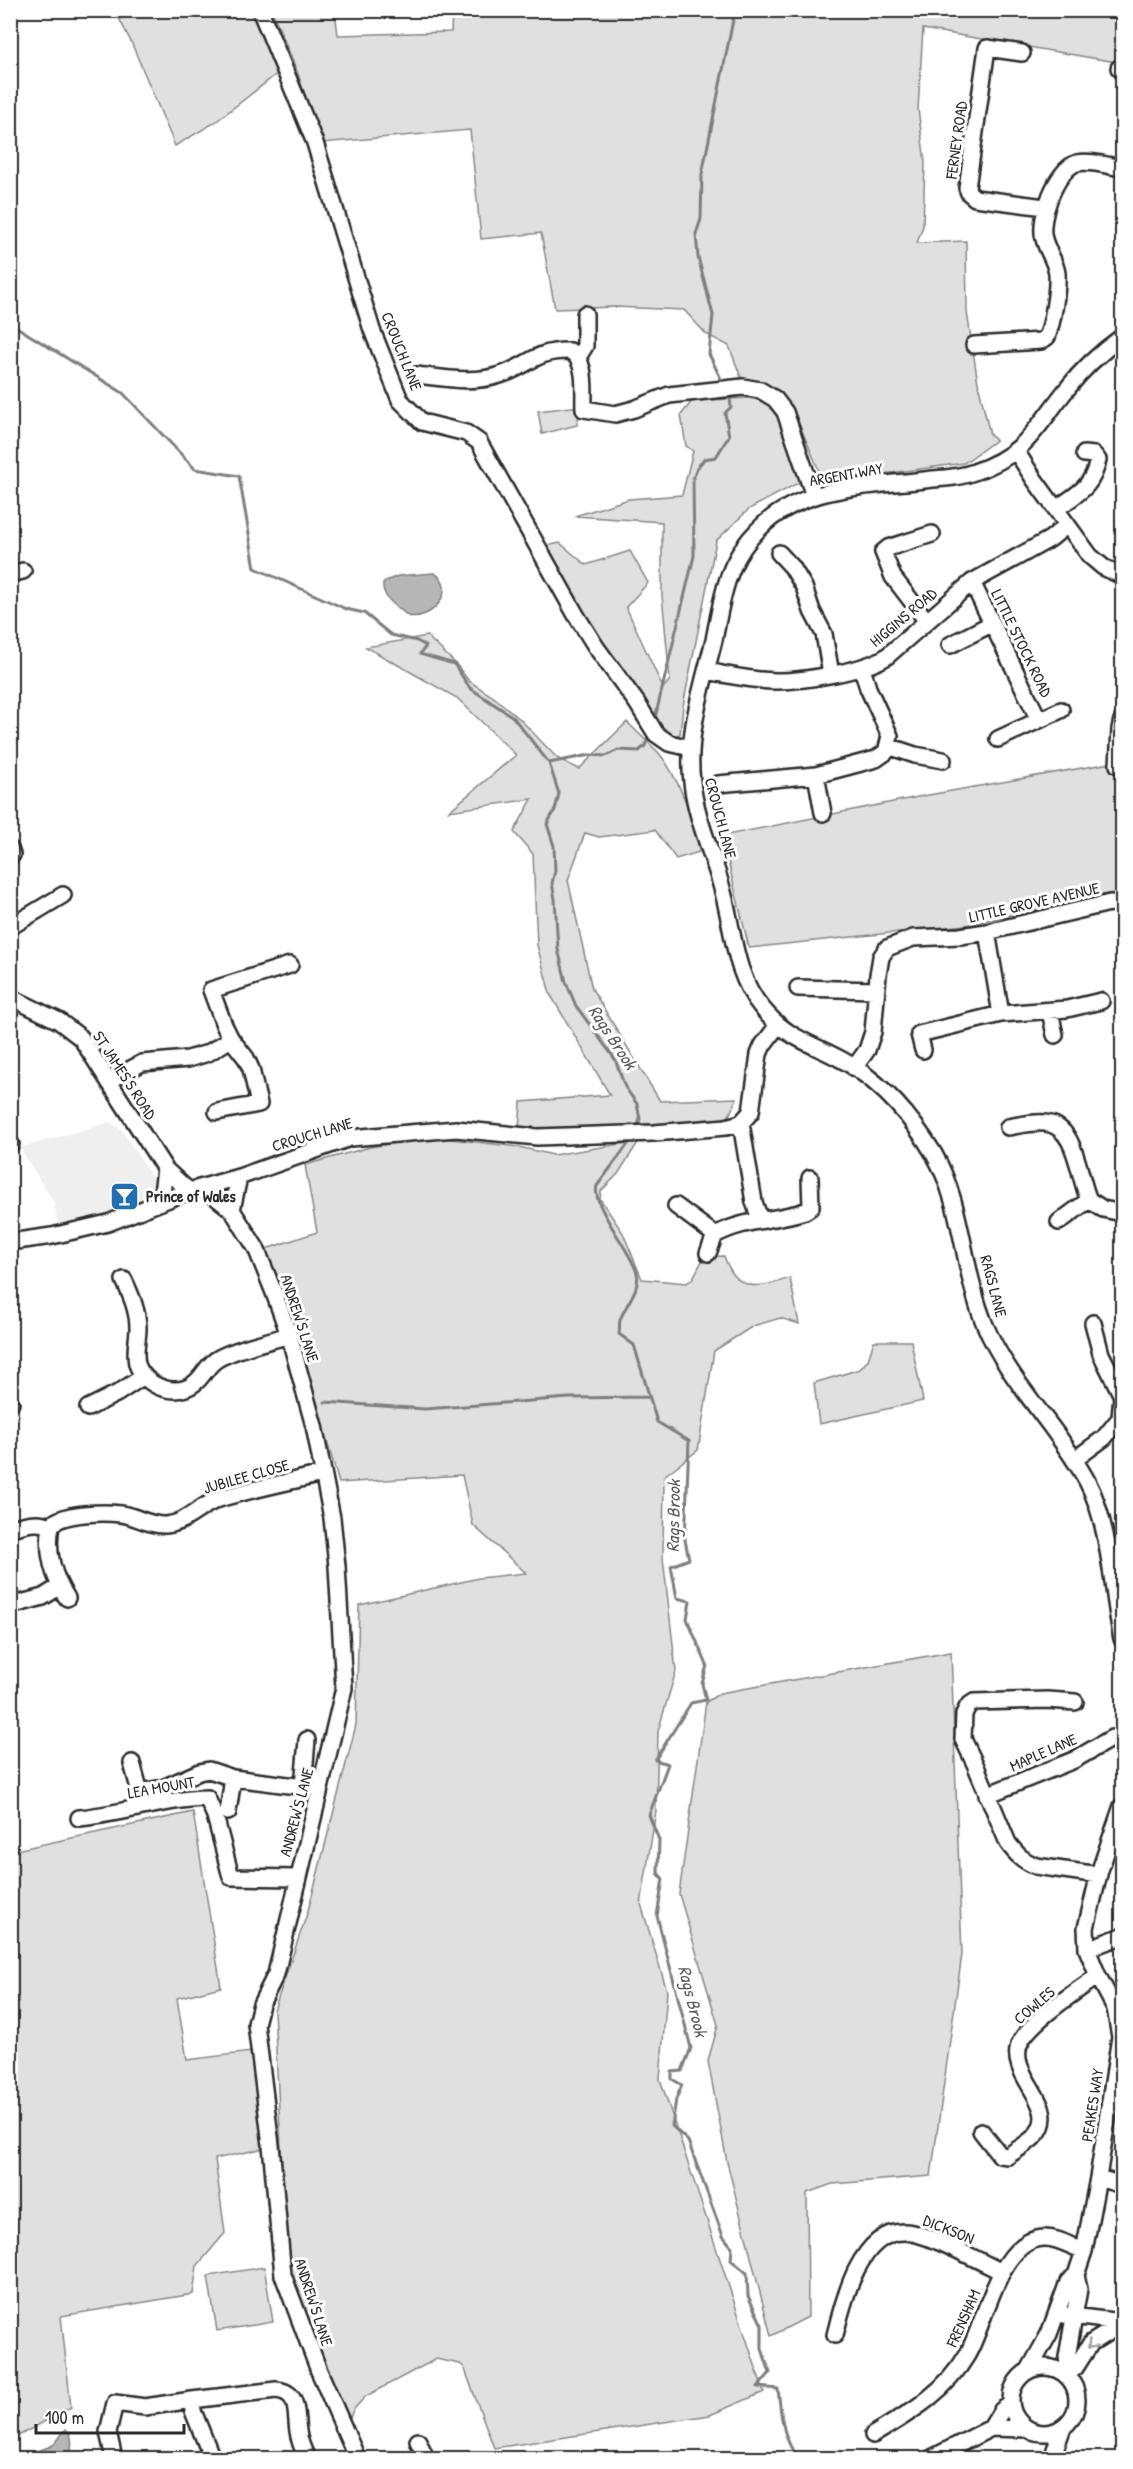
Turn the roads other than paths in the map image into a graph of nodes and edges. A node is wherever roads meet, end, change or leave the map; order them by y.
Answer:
1 (260, 10) edge
2 (1022, 53) dead end
3 (1122, 168) edge
4 (1046, 207) junction
5 (585, 314) dead end
6 (1122, 337) edge
7 (974, 345) dead end
8 (578, 357) junction
9 (416, 375) dead end
10 (1016, 451) junction
11 (1084, 454) dead end
12 (814, 495) junction
13 (1056, 509) junction
14 (1068, 525) junction
15 (932, 534) dead end
16 (779, 553) dead end
17 (1122, 576) edge
18 (972, 582) junction
19 (926, 620) junction
20 (991, 624) junction
21 (950, 645) dead end
22 (862, 668) junction
23 (706, 671) junction
24 (831, 674) junction
25 (1061, 710) dead end
26 (1039, 720) junction
27 (1122, 720) edge
28 (999, 739) dead end
29 (888, 746) junction
30 (691, 748) junction
31 (943, 760) dead end
32 (1118, 765) dead end
33 (816, 776) junction
34 (718, 783) dead end
35 (823, 813) dead end
36 (63, 895) dead end
37 (1121, 904) edge
38 (10, 927) edge
39 (987, 932) junction
40 (290, 965) dead end
41 (798, 988) dead end
42 (876, 990) junction
43 (10, 998) edge
44 (1101, 1001) dead end
45 (1050, 1011) junction
46 (1001, 1014) junction
47 (778, 1025) junction
48 (1055, 1035) dead end
49 (231, 1039) junction
50 (923, 1050) dead end
51 (854, 1068) junction
52 (110, 1080) junction
53 (217, 1112) dead end
54 (741, 1123) junction
55 (1008, 1127) dead end
56 (165, 1169) junction
57 (239, 1177) junction
58 (810, 1178) dead end
59 (196, 1189) junction
60 (1089, 1200) junction
61 (161, 1203) junction
62 (676, 1206) dead end
63 (231, 1210) junction
64 (1122, 1213) edge
65 (760, 1219) junction
66 (1059, 1222) dead end
67 (715, 1235) junction
68 (10, 1242) edge
69 (708, 1253) dead end
70 (124, 1280) dead end
71 (1093, 1323) dead end
72 (289, 1335) junction
73 (144, 1376) junction
74 (88, 1408) dead end
75 (1121, 1419) edge
76 (1074, 1460) junction
77 (322, 1474) junction
78 (51, 1526) junction
79 (10, 1529) edge
80 (10, 1606) edge
81 (1122, 1639) edge
82 (1075, 1702) dead end
83 (1112, 1738) dead end
84 (307, 1740) dead end
85 (132, 1763) dead end
86 (233, 1778) junction
87 (303, 1786) junction
88 (321, 1789) junction
89 (987, 1795) junction
90 (1122, 1806) edge
91 (228, 1812) dead end
92 (79, 1818) dead end
93 (1099, 1875) junction
94 (297, 1878) junction
95 (1122, 1936) edge
96 (1087, 1948) junction
97 (1098, 1976) junction
98 (1121, 2037) edge
99 (981, 2131) dead end
100 (1098, 2178) junction
101 (1122, 2185) edge
102 (1083, 2252) junction
103 (1002, 2272) junction
104 (1076, 2275) junction
105 (1058, 2314) junction
106 (1074, 2316) junction
107 (1121, 2325) edge
108 (836, 2335) dead end
109 (1029, 2370) junction
110 (1070, 2375) junction
111 (192, 2400) junction
112 (1011, 2404) junction
113 (1063, 2427) junction
114 (991, 2428) junction
115 (1033, 2431) junction
116 (873, 2434) dead end
117 (418, 2441) dead end
118 (1053, 2457) edge
119 (114, 2458) edge
120 (212, 2458) edge
121 (308, 2458) edge
122 (357, 2458) edge
123 (426, 2458) edge
124 (932, 2458) edge

1 - 30 street, CROUCH LANE
2 - 4 street, FERNEY ROAD
3 - 4 street
4 - 7 street
5 - 8 street
6 - 10 street, ARGENT WAY
8 - 9 street
8 - 12 street
10 - 12 street, ARGENT WAY
10 - 13 street
11 - 13 street
12 - 23 street, ARGENT WAY
13 - 14 street
14 - 17 street
14 - 18 street, HIGGINS ROAD
15 - 19 street
16 - 24 street
18 - 19 street, HIGGINS ROAD
18 - 20 street, LITTLE STOCK ROAD
19 - 22 street, HIGGINS ROAD
20 - 21 street
20 - 26 street, LITTLE STOCK ROAD
22 - 24 street, HIGGINS ROAD
22 - 29 street
23 - 24 street, HIGGINS ROAD
23 - 30 street, ARGENT WAY
25 - 26 street, LITTLE STOCK ROAD
26 - 28 street, LITTLE STOCK ROAD
27 - 32 street
29 - 31 street
29 - 33 street
30 - 47 street, CROUCH LANE
33 - 34 street
33 - 35 street
36 - 38 street
37 - 39 street, LITTLE GROVE AVENUE
39 - 42 street, LITTLE GROVE AVENUE
39 - 46 street
40 - 49 street
41 - 42 street
42 - 51 street, LITTLE GROVE AVENUE
43 - 52 street, ST JAMES'S ROAD
44 - 45 street
45 - 46 street
45 - 48 street
46 - 50 street
47 - 51 street, RAGS LANE
47 - 54 street
49 - 52 street
49 - 53 street
51 - 76 street, RAGS LANE
52 - 56 street, ST JAMES'S ROAD
54 - 57 street, CROUCH LANE
54 - 65 street
55 - 60 street
56 - 59 street, ST JAMES'S ROAD
56 - 61 street
57 - 59 street, CROUCH LANE
57 - 63 street
58 - 65 street
59 - 61 street, CROUCH LANE
59 - 63 street, ANDREW'S LANE
60 - 64 street
60 - 66 street
61 - 68 street, CROUCH LANE
62 - 67 street
63 - 72 street, ANDREW'S LANE
65 - 67 street
67 - 69 street
70 - 73 street
71 - 75 street
72 - 73 street
72 - 77 street, ANDREW'S LANE
73 - 74 street
75 - 76 street
76 - 81 street, RAGS LANE
77 - 78 street, JUBILEE CLOSE
77 - 88 street, ANDREW'S LANE
78 - 79 street, JUBILEE CLOSE
78 - 80 street
82 - 89 street
83 - 89 street, MAPLE LANE
84 - 87 street
85 - 86 street
86 - 87 street
86 - 91 street
87 - 88 street
88 - 94 street, ANDREW'S LANE
89 - 93 street
90 - 93 street, PEAKES WAY
92 - 94 street, LEA MOUNT
93 - 96 street, PEAKES WAY
94 - 122 street, ANDREW'S LANE
95 - 96 street
96 - 97 street, PEAKES WAY
97 - 98 street, PEAKES WAY
97 - 99 street, COWLES
98 - 100 street, PEAKES WAY
100 - 101 street
100 - 102 street, PEAKES WAY
102 - 103 street, FRENSHAM
102 - 104 street, PEAKES WAY
103 - 108 street, DICKSON
103 - 116 street, FRENSHAM
104 - 105 street, PEAKES WAY
104 - 106 street, PEAKES WAY
105 - 106 street
105 - 109 street, PEAKES WAY
106 - 107 street
106 - 110 street, PEAKES WAY
107 -> 110 street
109 - 110 street
109 - 112 street
110 - 113 street
111 - 119 street
111 - 120 street
111 - 121 street
112 - 114 street
112 - 115 street
113 - 115 street
113 - 118 street
114 - 115 street
114 - 124 street
115 - 118 street
117 - 123 street

